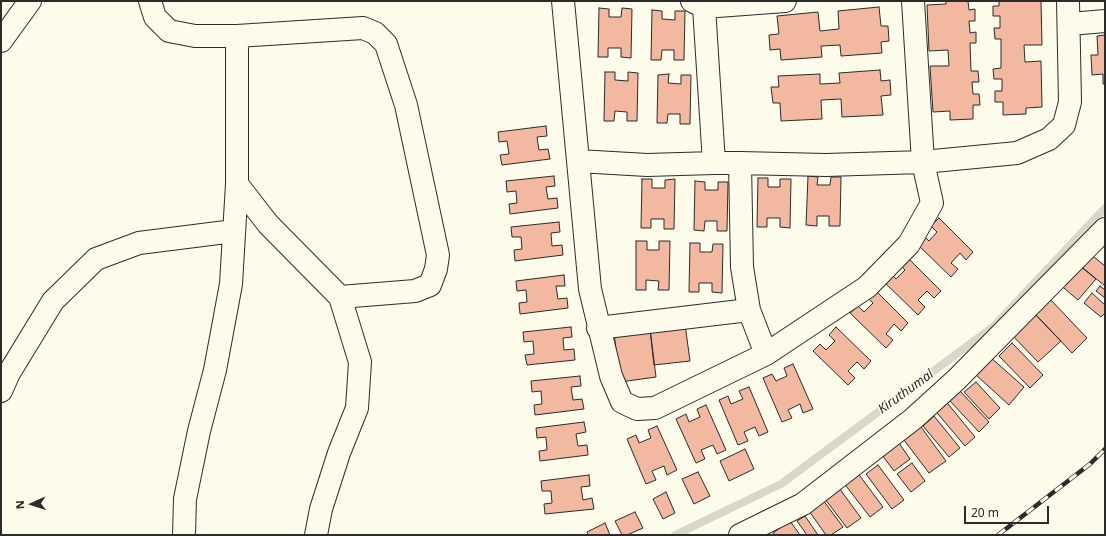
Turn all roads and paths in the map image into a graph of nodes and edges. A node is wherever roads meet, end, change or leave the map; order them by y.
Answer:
1 (30, 1) edge
2 (150, 1) edge
3 (785, 1) edge
4 (913, 1) edge
5 (1068, 1) edge
6 (568, 2) edge
7 (698, 4) edge
8 (1105, 21) edge
9 (1070, 24) junction
10 (237, 36) junction
11 (1, 41) edge
12 (578, 161) junction
13 (714, 162) junction
14 (922, 162) junction
15 (740, 163) junction
16 (237, 184) junction
17 (1105, 229) edge
18 (234, 231) junction
19 (340, 297) junction
20 (749, 310) junction
21 (598, 328) junction
22 (766, 354) junction
23 (1, 391) edge
24 (184, 535) edge
25 (316, 535) edge
26 (740, 535) edge

1 - 11 street
2 - 10 street
3 - 7 street
4 - 14 street
5 - 9 street
6 - 12 street
7 - 13 street
8 - 9 street
9 - 14 street
10 - 16 street
10 - 19 street
12 - 13 street
12 - 21 street
13 - 15 street
14 - 15 street
14 - 22 street
15 - 20 street
16 - 18 street
16 - 19 street
17 - 26 street
18 - 23 street
18 - 24 street
19 - 25 street
20 - 21 street
20 - 22 street
21 - 22 street

